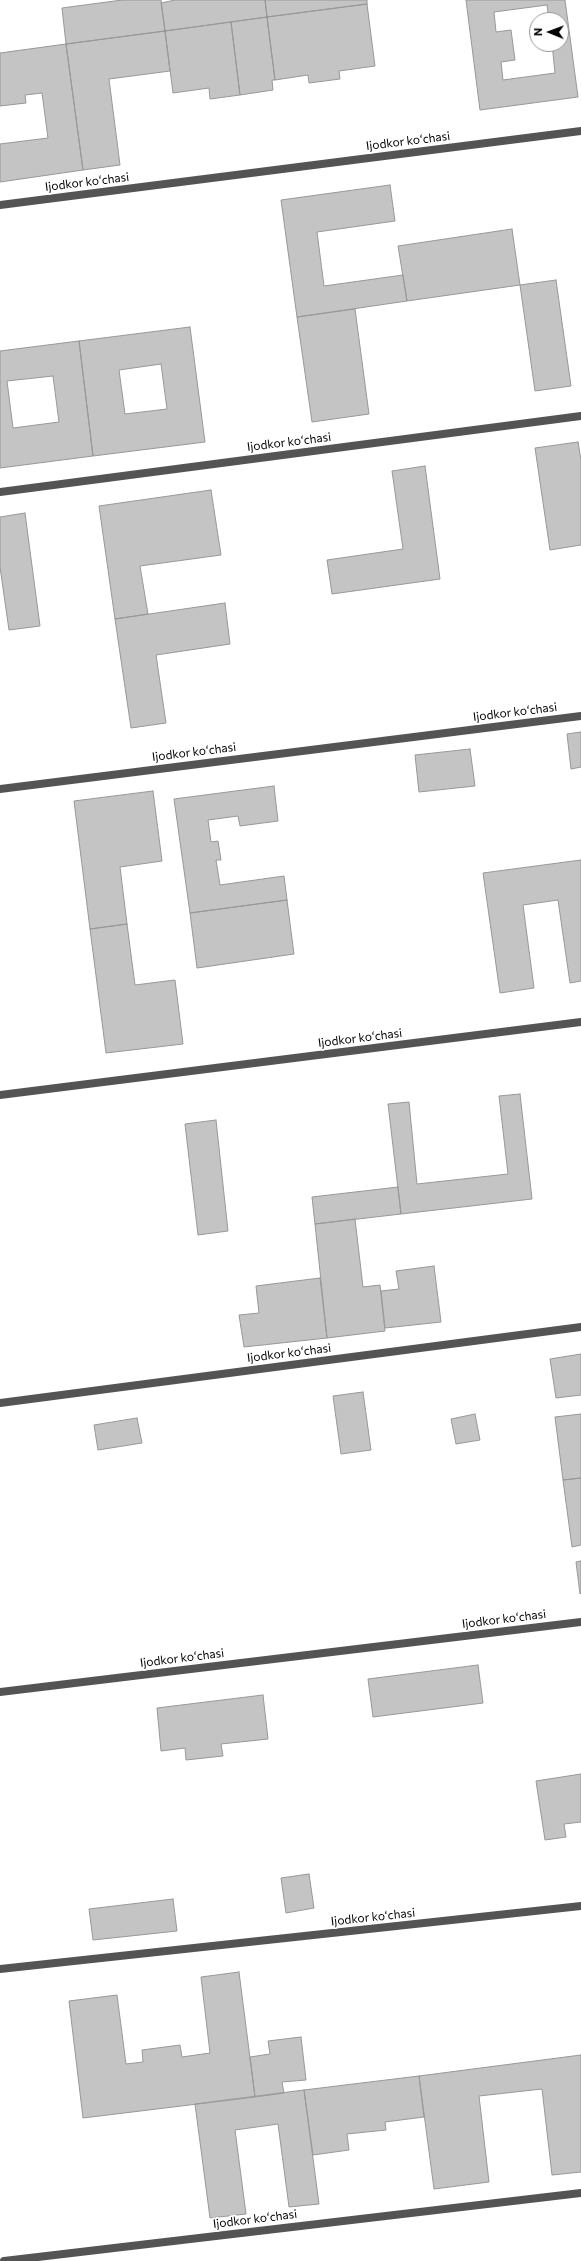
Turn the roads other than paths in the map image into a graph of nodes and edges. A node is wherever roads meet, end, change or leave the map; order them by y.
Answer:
1 (581, 131) edge
2 (0, 205) edge
3 (581, 416) edge
4 (0, 492) edge
5 (581, 716) edge
6 (0, 789) edge
7 (581, 1022) edge
8 (0, 1095) edge
9 (581, 1328) edge
10 (0, 1403) edge
11 (581, 1622) edge
12 (0, 1692) edge
13 (581, 1906) edge
14 (0, 1969) edge
15 (581, 2193) edge
16 (4, 2261) edge

1 - 2 street, Ijodkor koʻchasi
3 - 4 street, Ijodkor koʻchasi
5 - 6 street, Ijodkor koʻchasi
7 - 8 street, Ijodkor koʻchasi
9 - 10 street, Ijodkor koʻchasi
11 - 12 street, Ijodkor koʻchasi
13 - 14 street, Ijodkor koʻchasi
15 - 16 street, Ijodkor koʻchasi

